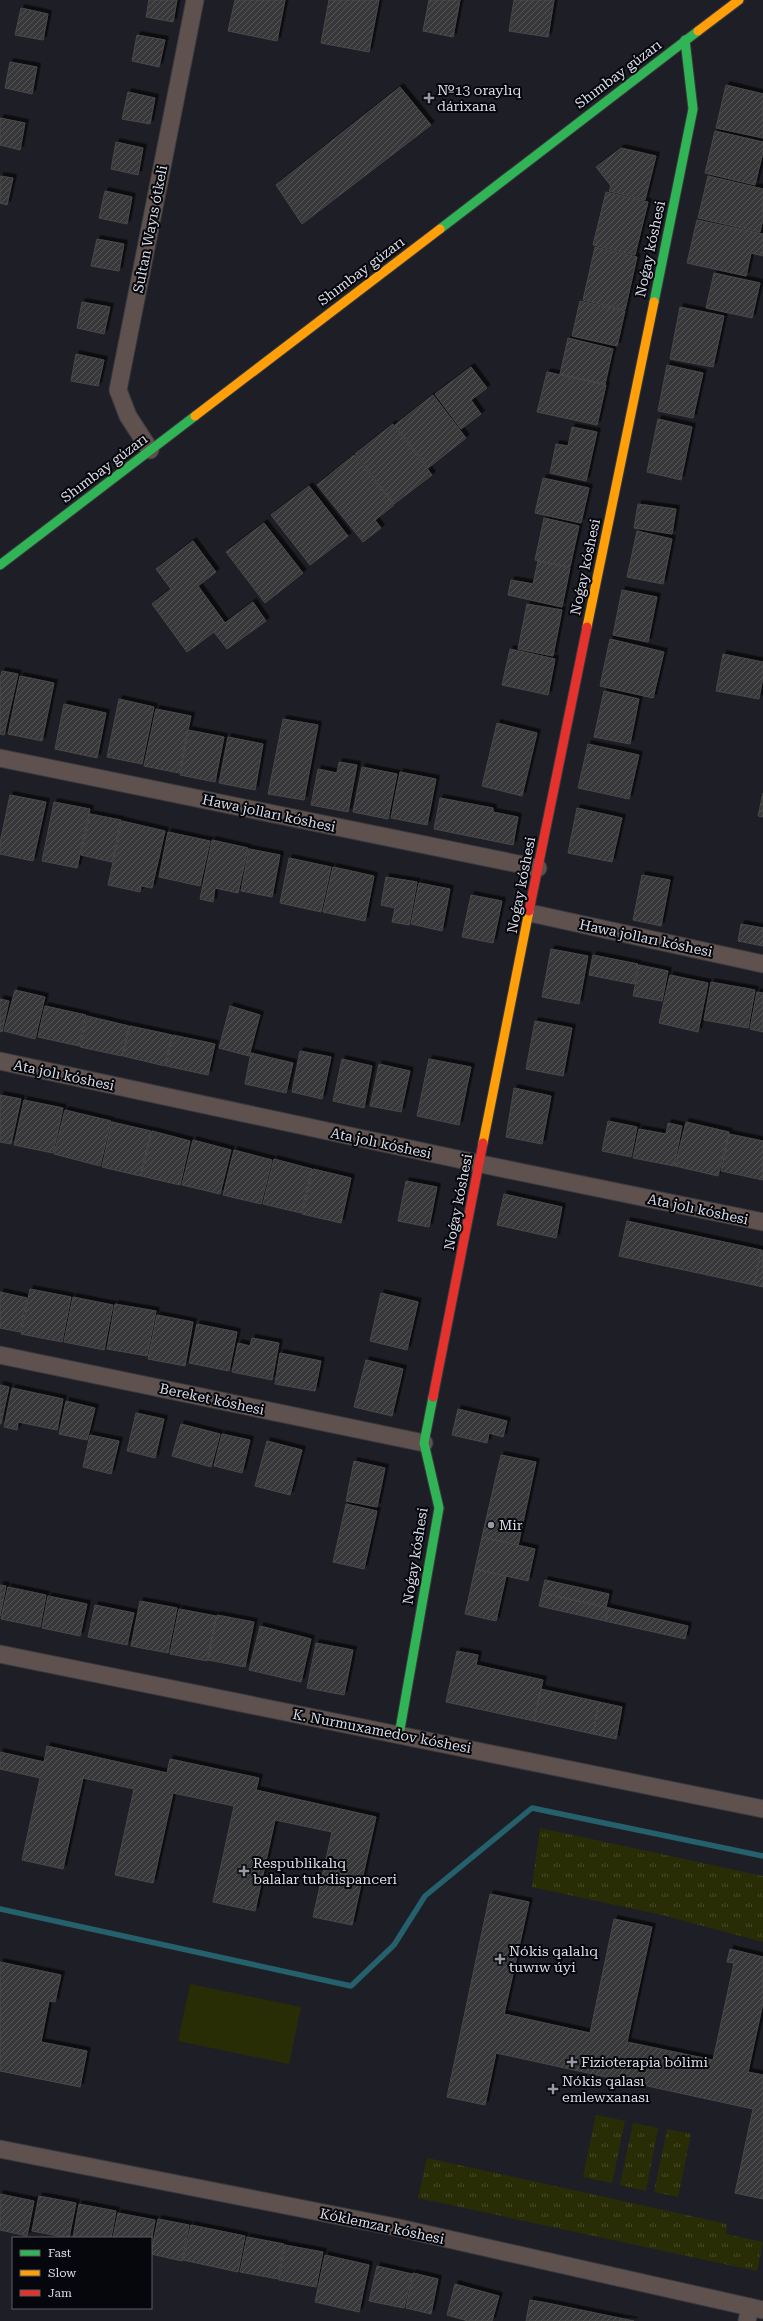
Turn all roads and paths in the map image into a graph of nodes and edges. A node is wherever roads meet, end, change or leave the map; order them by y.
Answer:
1 (195, 0) edge
2 (739, 0) edge
3 (686, 40) junction
4 (150, 450) junction
5 (0, 565) edge
6 (0, 758) edge
7 (538, 868) junction
8 (530, 913) junction
9 (763, 964) edge
10 (0, 1061) edge
11 (481, 1164) junction
12 (763, 1222) edge
13 (0, 1355) edge
14 (424, 1443) junction
15 (0, 1654) edge
16 (399, 1734) junction
17 (763, 1809) edge
18 (0, 2149) edge
19 (754, 2313) edge

1 - 4 street, Sultan Wayıs ótkeli
2 - 3 street, Shımbay gúzarı
3 - 4 street, Shımbay gúzarı
3 - 7 street, Noǵay kóshesi
4 - 5 street, Shımbay gúzarı
6 - 7 street, Hawa jolları kóshesi
7 - 8 street, Noǵay kóshesi
8 - 9 street, Hawa jolları kóshesi
8 - 11 street, Noǵay kóshesi
10 - 11 street, Ata jolı kóshesi
11 - 12 street, Ata jolı kóshesi
11 - 14 street, Noǵay kóshesi
13 - 14 street, Bereket kóshesi
14 - 16 street, Noǵay kóshesi
15 - 16 street, K. Nurmuxamedov kóshesi
16 - 17 street, K. Nurmuxamedov kóshesi
18 - 19 street, Kóklemzar kóshesi

